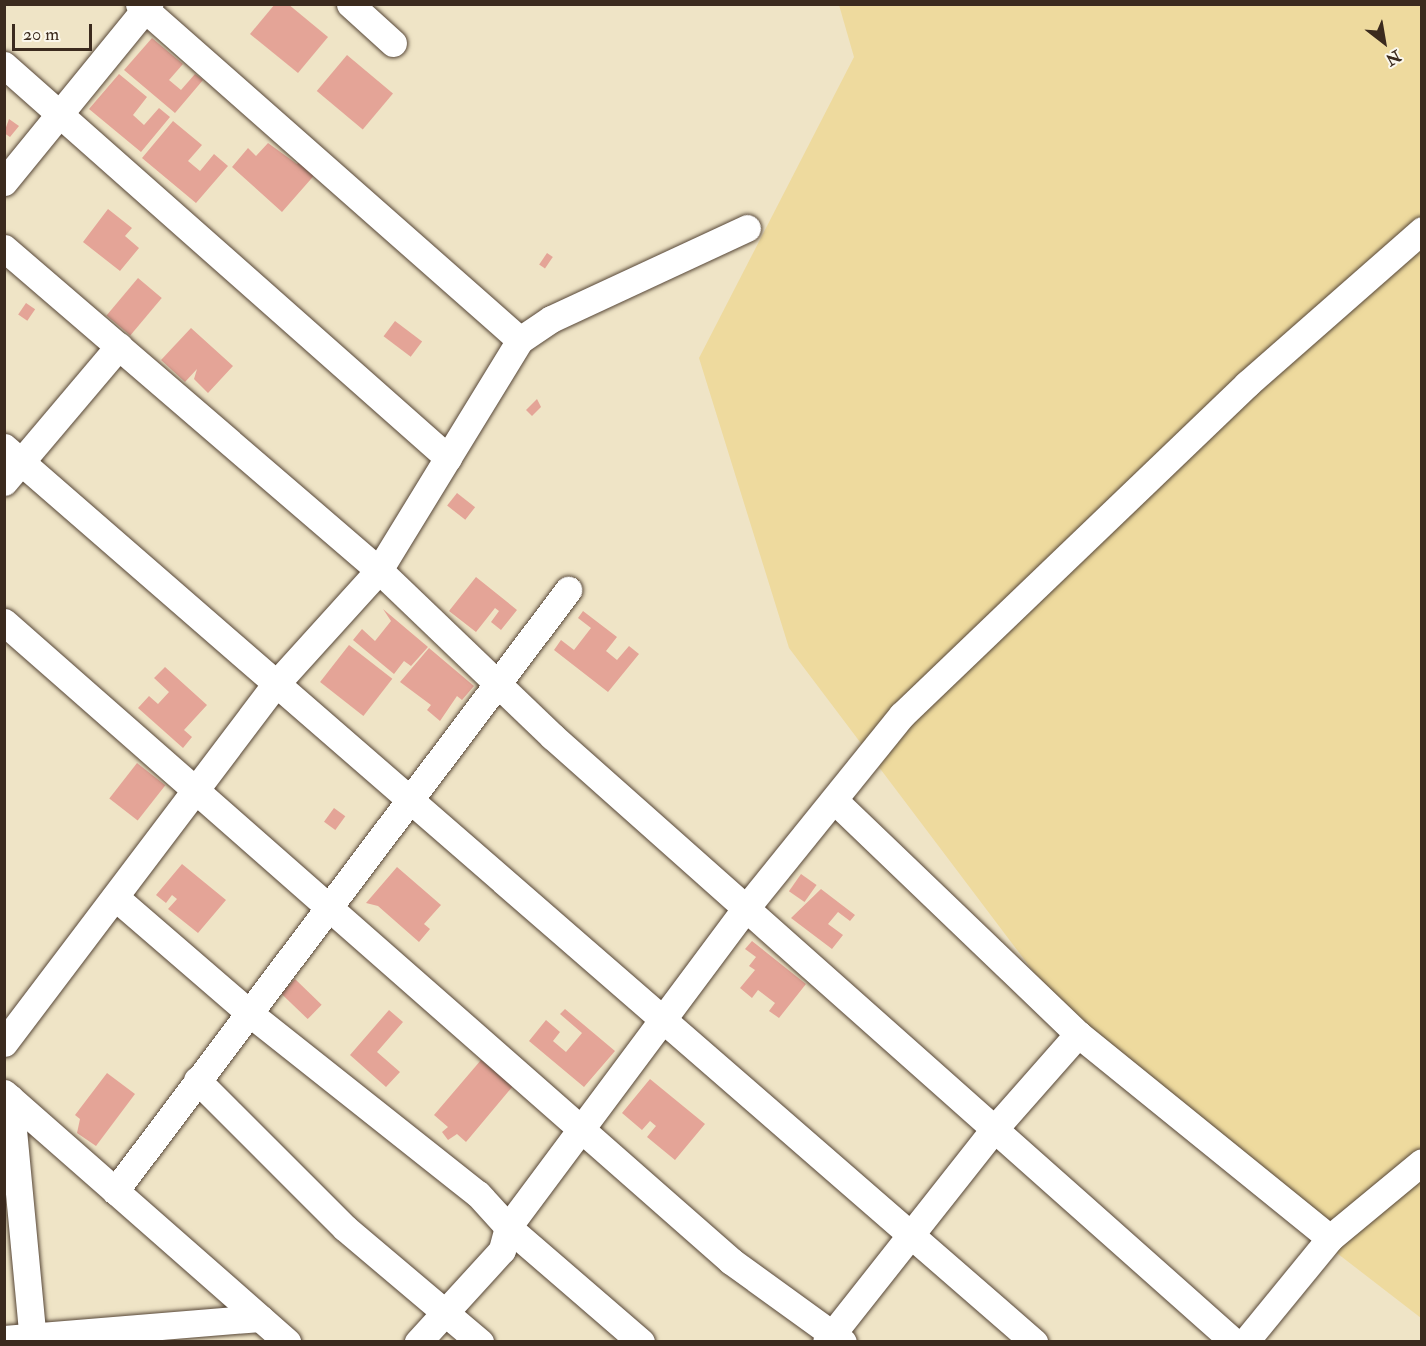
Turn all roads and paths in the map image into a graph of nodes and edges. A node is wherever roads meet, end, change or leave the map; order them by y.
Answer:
1 (350, 4) edge
2 (144, 6) edge
3 (393, 43) dead end
4 (4, 65) edge
5 (59, 111) junction
6 (4, 182) edge
7 (747, 228) dead end
8 (1422, 230) edge
9 (4, 248) edge
10 (520, 340) junction
11 (119, 346) junction
12 (448, 458) junction
13 (10, 464) edge
14 (379, 570) junction
15 (568, 590) dead end
16 (4, 622) edge
17 (495, 682) junction
18 (274, 686) junction
19 (196, 791) junction
20 (406, 800) junction
21 (834, 800) junction
22 (115, 897) junction
23 (746, 908) junction
24 (324, 909) junction
25 (248, 1012) junction
26 (664, 1017) junction
27 (1078, 1035) junction
28 (4, 1043) edge
29 (197, 1080) junction
30 (7, 1096) edge
31 (996, 1127) junction
32 (579, 1130) junction
33 (10, 1156) edge
34 (1422, 1162) edge
35 (115, 1191) junction
36 (508, 1227) junction
37 (910, 1234) junction
38 (1330, 1238) junction
39 (444, 1311) junction
40 (260, 1318) junction
41 (4, 1339) edge
42 (33, 1339) edge
43 (834, 1339) edge
44 (287, 1341) edge
45 (418, 1341) edge
46 (480, 1341) edge
47 (641, 1341) edge
48 (1034, 1341) edge
49 (1234, 1341) edge
50 (1245, 1341) edge

1 - 3 street
2 - 5 street
2 - 10 street
4 - 5 street
5 - 6 street
5 - 12 street
7 - 10 street
8 - 21 street
9 - 11 street
10 - 12 street
11 - 13 street
11 - 14 street
12 - 14 street
13 - 18 street
14 - 17 street
14 - 18 street
15 - 17 street
16 - 19 street
17 - 20 street
17 - 23 street
18 - 19 street
18 - 20 street
19 - 22 street
19 - 24 street
20 - 24 street
20 - 26 street
21 - 23 street
21 - 27 street
22 - 25 street
22 - 28 street
23 - 26 street
23 - 31 street
24 - 25 street
24 - 32 street
25 - 29 street
25 - 36 street
26 - 32 street
26 - 37 street
27 - 31 street
27 - 38 street
29 - 35 street
29 - 39 street
30 - 33 street
30 - 35 street
31 - 37 street
31 - 49 street
32 - 36 street
32 - 43 street
33 - 42 street
34 - 38 street
35 - 40 street
36 - 39 street
36 - 47 street
37 - 43 street
37 - 48 street
38 - 50 street
39 - 45 street
39 - 46 street
40 - 42 street
40 - 44 street
41 - 42 street

